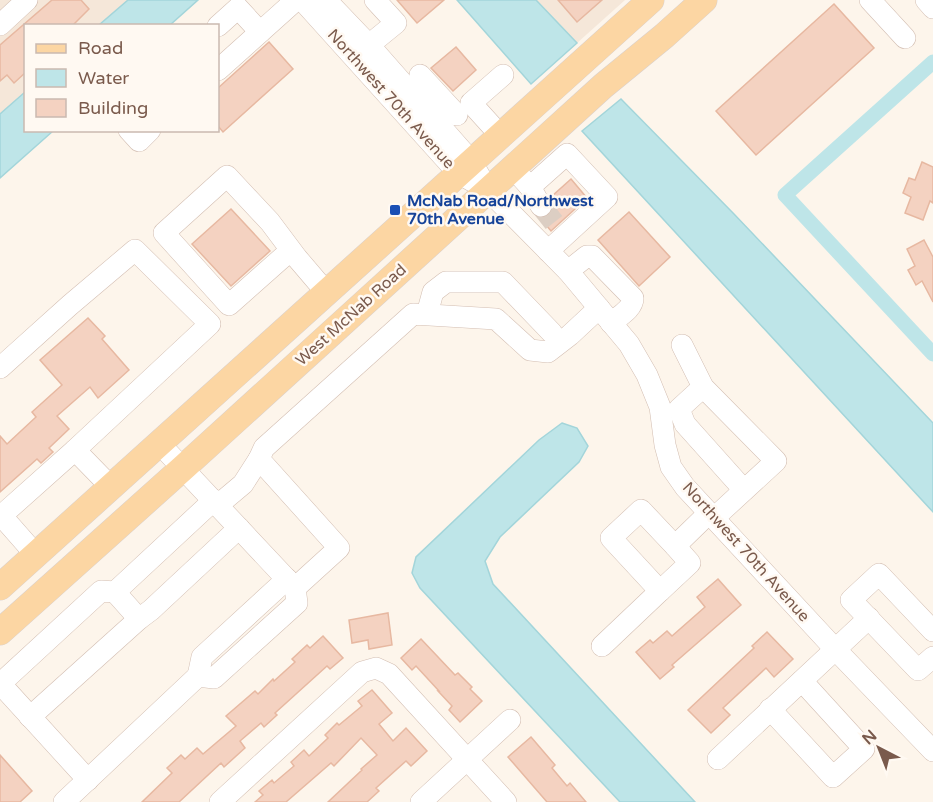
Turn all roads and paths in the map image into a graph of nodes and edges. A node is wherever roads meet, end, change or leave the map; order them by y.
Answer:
1 (27, 0) edge
2 (296, 0) edge
3 (302, 0) edge
4 (326, 0) edge
5 (375, 0) edge
6 (704, 0) edge
7 (870, 0) edge
8 (926, 0) edge
9 (644, 3) edge
10 (933, 8) edge
11 (0, 25) edge
12 (219, 25) edge
13 (260, 32) junction
14 (905, 38) dead end
15 (369, 45) junction
16 (219, 69) edge
17 (420, 75) dead end
18 (503, 75) dead end
19 (456, 116) junction
20 (556, 129) junction
21 (131, 132) edge
22 (148, 132) edge
23 (500, 135) junction
24 (567, 154) junction
25 (465, 167) junction
26 (513, 168) junction
27 (530, 187) junction
28 (488, 190) junction
29 (541, 206) tunnel mouth
30 (291, 250) junction
31 (548, 250) junction
32 (568, 271) junction
33 (326, 292) junction
34 (531, 312) junction
35 (427, 314) junction
36 (605, 315) junction
37 (510, 332) junction
38 (552, 333) dead end
39 (682, 345) dead end
40 (0, 368) edge
41 (703, 387) junction
42 (159, 443) junction
43 (75, 450) junction
44 (259, 459) junction
45 (183, 468) junction
46 (111, 487) junction
47 (744, 490) junction
48 (216, 503) junction
49 (1, 515) edge
50 (712, 516) junction
51 (239, 528) junction
52 (675, 546) junction
53 (36, 555) junction
54 (291, 584) junction
55 (0, 587) edge
56 (660, 591) junction
57 (115, 592) junction
58 (870, 618) junction
59 (139, 619) junction
60 (933, 631) edge
61 (0, 632) edge
62 (602, 646) dead end
63 (835, 649) junction
64 (933, 657) edge
65 (801, 681) junction
66 (2, 689) edge
67 (770, 710) junction
68 (30, 717) junction
69 (510, 720) dead end
70 (933, 751) edge
71 (468, 759) junction
72 (718, 759) dead end
73 (88, 780) junction
74 (64, 802) edge
75 (220, 802) edge
76 (421, 802) edge
77 (506, 802) edge

1 - 11 street
2 - 13 street
3 - 25 street, Northwest 70th Avenue
4 - 15 street, Northwest 70th Avenue
5 - 15 street
6 - 20 main road, West McNab Road
7 - 14 street
8 - 10 street
9 - 23 main road, West McNab Road
12 - 13 street
13 - 16 street
15 - 19 street, Northwest 70th Avenue
17 - 19 street
18 - 19 street
19 - 23 street
19 - 25 street, Northwest 70th Avenue
20 - 24 street
20 - 26 main road, West McNab Road
21 - 22 street
23 - 25 main road, West McNab Road
24 - 27 street
24 - 31 street
25 - 28 street, Northwest 70th Avenue
25 - 33 main road, West McNab Road
26 - 27 street
26 - 28 main road, West McNab Road
27 - 29 street
28 - 31 street, Northwest 70th Avenue
28 - 45 main road, West McNab Road
30 - 30 street
30 - 33 street
31 - 32 street, Northwest 70th Avenue
32 - 36 street, Northwest 70th Avenue
32 - 36 street
33 - 42 main road, West McNab Road
34 - 35 street
34 - 37 street
34 - 38 street
35 - 37 street
35 - 44 street
36 - 37 street
36 - 50 street, Northwest 70th Avenue
39 - 41 street
40 - 43 street
41 - 47 street
41 - 47 street
42 - 45 street
42 - 46 main road, West McNab Road
43 - 46 street
43 - 49 street
44 - 48 street
44 - 54 street
45 - 48 street
45 - 61 main road, West McNab Road
46 - 53 main road, West McNab Road
47 - 50 street
48 - 51 street
48 - 57 street
49 - 53 street
50 - 52 street
50 - 63 street, Northwest 70th Avenue
51 - 54 street
51 - 59 street
52 - 56 street
52 - 56 street
53 - 55 main road, West McNab Road
54 - 73 street
56 - 62 street
57 - 59 street
57 - 66 street
58 - 60 street
58 - 63 street
58 - 64 street
59 - 68 street
63 - 65 street
63 - 70 street, Northwest 70th Avenue
65 - 67 street
65 - 67 street
66 - 68 street
67 - 72 street
68 - 73 street
69 - 71 street
71 - 75 street
71 - 76 street
71 - 77 street
73 - 74 street

